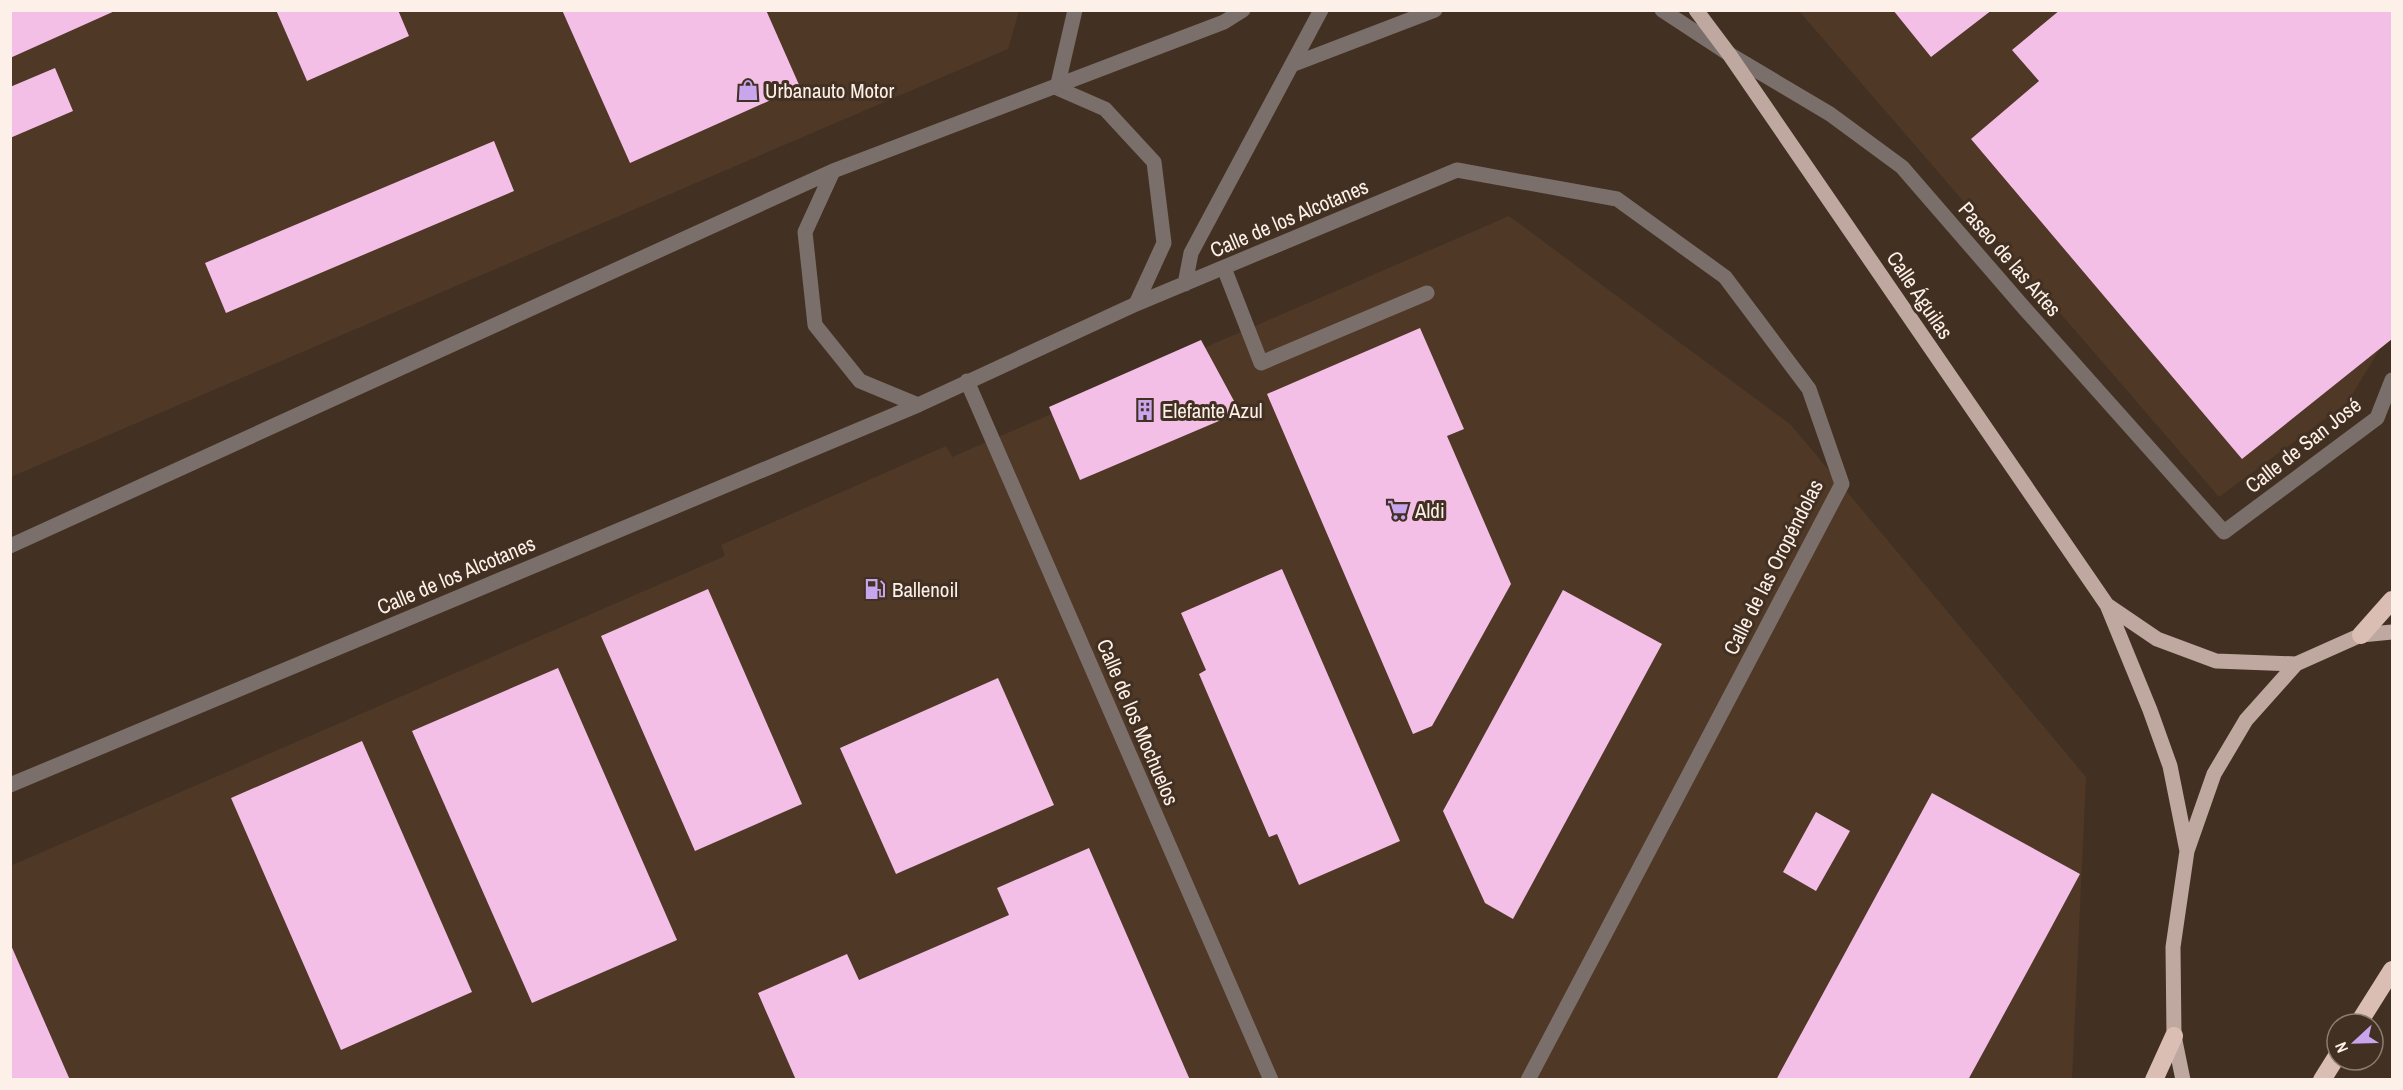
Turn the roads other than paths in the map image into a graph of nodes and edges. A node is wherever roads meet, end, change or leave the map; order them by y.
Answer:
1 (1075, 10) edge
2 (1243, 10) edge
3 (1321, 10) edge
4 (1435, 10) edge
5 (1662, 10) edge
6 (1696, 10) edge
7 (1729, 54) junction
8 (1294, 64) junction
9 (1057, 87) junction
10 (1457, 170) joint
11 (833, 171) junction
12 (1224, 268) junction
13 (1185, 284) junction
14 (1427, 293) dead end
15 (1136, 304) junction
16 (2392, 380) edge
17 (967, 381) junction
18 (918, 405) junction
19 (2224, 532) joint
20 (10, 546) edge
21 (2392, 600) edge
22 (2107, 605) junction
23 (2392, 632) edge
24 (2361, 635) junction
25 (2296, 664) junction
26 (10, 785) edge
27 (2187, 851) junction
28 (2392, 970) edge
29 (2366, 1012) edge
30 (2174, 1036) junction
31 (1271, 1080) edge
32 (1528, 1080) edge
33 (2154, 1080) edge
34 (2183, 1080) edge

1 - 9 street
2 - 9 street
3 - 8 street
4 - 8 street
5 - 7 street, Paseo de las Artes
6 - 7 main road, Calle Águilas
7 - 19 street, Paseo de las Artes
7 - 22 main road, Calle Águilas
8 - 13 street
9 - 11 street
9 - 15 street
10 - 12 street, Calle de los Alcotanes
10 - 32 street, Calle de las Oropéndolas
11 - 18 street
11 - 20 street
12 - 13 street, Calle de los Alcotanes
12 - 14 street
13 - 15 street, Calle de los Alcotanes
15 - 17 street, Calle de los Alcotanes
16 - 19 street, Calle de San José
17 - 18 street, Calle de los Alcotanes
17 - 31 street, Calle de los Mochuelos
18 - 26 street, Calle de los Alcotanes
21 - 24 highway
22 - 25 main road
22 - 27 main road
23 - 24 main road
24 - 25 main road
25 - 27 main road
27 - 30 main road
28 - 29 highway
30 - 33 highway
30 - 34 main road

